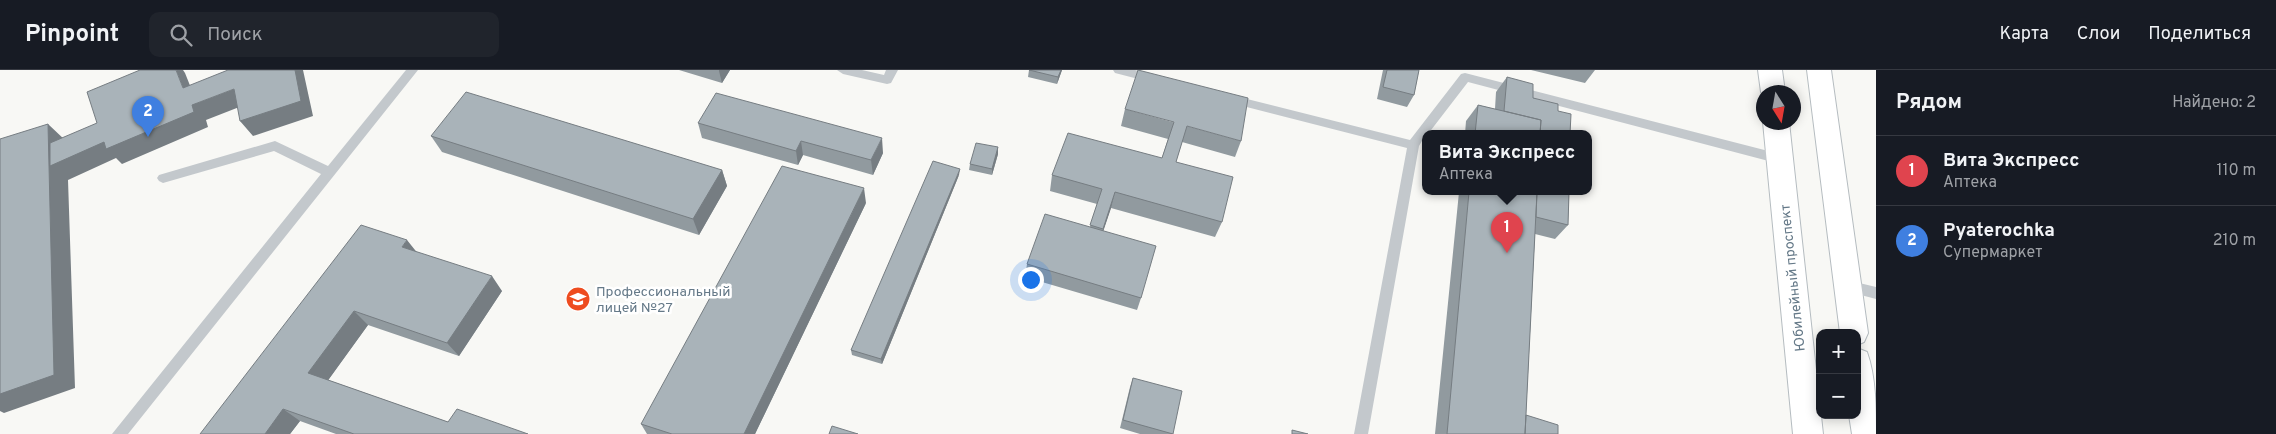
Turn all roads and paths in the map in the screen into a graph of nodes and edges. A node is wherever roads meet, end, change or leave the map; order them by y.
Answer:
1 (412, 70) edge
2 (843, 70) edge
3 (892, 70) edge
4 (1119, 70) edge
5 (1770, 70) edge
6 (1819, 70) edge
7 (1465, 74) edge
8 (1167, 82) edge
9 (1772, 85) edge
10 (1224, 97) edge
11 (1424, 130) edge
12 (1777, 130) edge
13 (1422, 133) edge
14 (1413, 145) junction
15 (1780, 160) junction
16 (330, 173) junction
17 (163, 178) dead end
18 (1847, 286) junction
19 (1876, 293) edge
20 (1853, 329) edge
21 (1859, 374) edge
22 (119, 434) edge
23 (1361, 434) edge
24 (1808, 434) edge
25 (1867, 434) edge

1 - 16 lane
2 - 3 lane
4 - 8 lane
5 - 9 main road
6 - 18 main road
7 - 11 lane
7 - 15 lane
10 - 14 lane
12 - 15 main road, Юбилейный проспект
13 - 14 lane
14 - 23 lane
15 - 24 main road, Юбилейный проспект
16 - 17 lane
16 - 22 lane
18 - 19 lane
18 - 20 main road
21 - 25 main road

